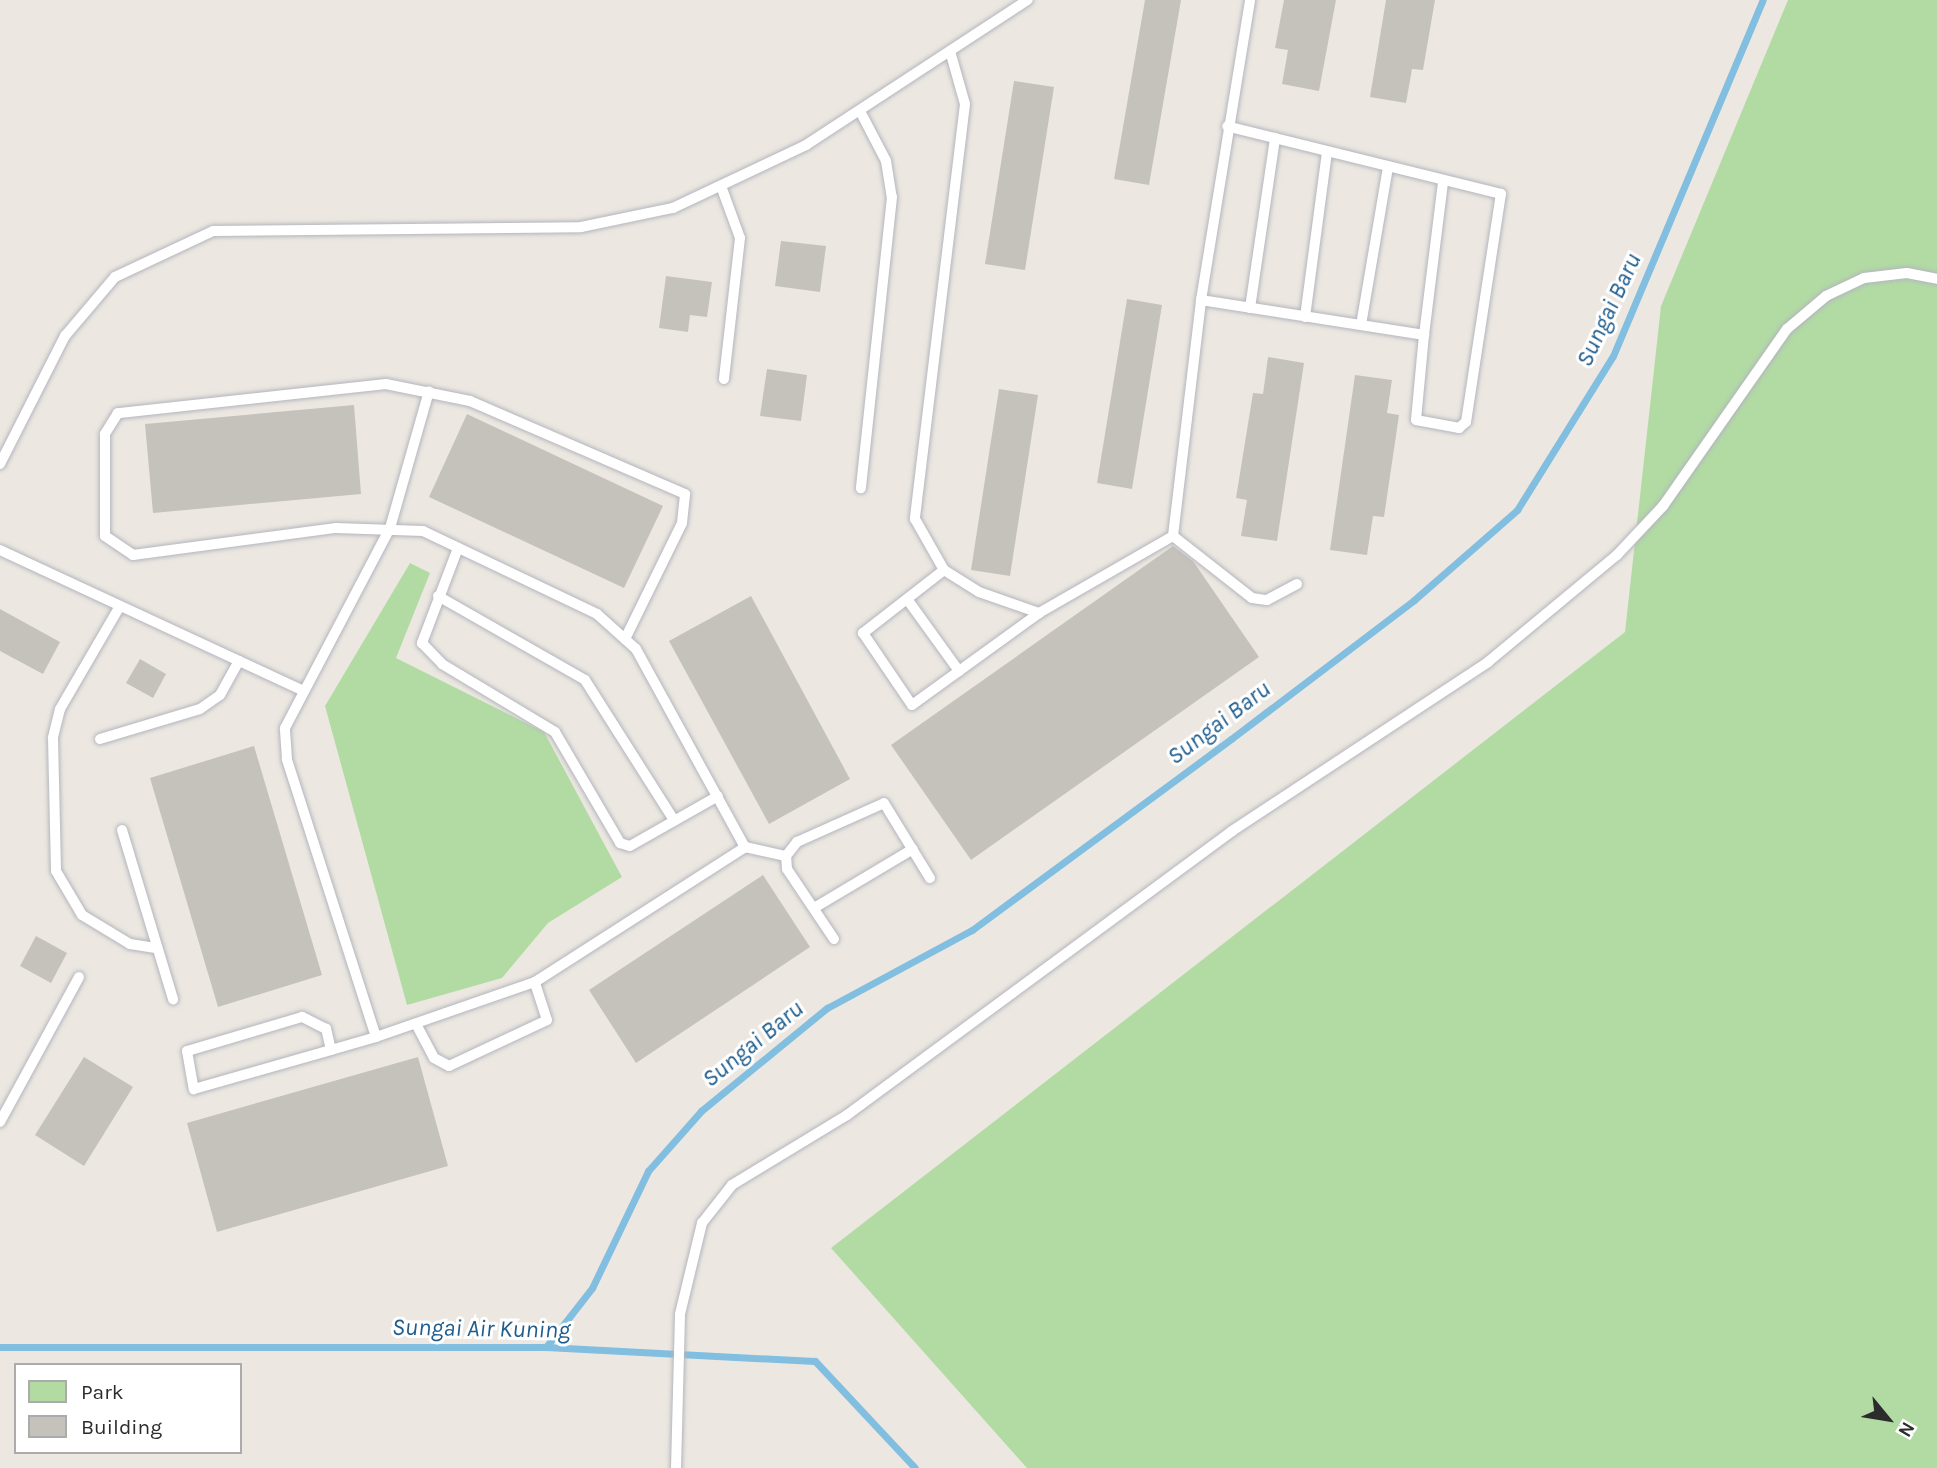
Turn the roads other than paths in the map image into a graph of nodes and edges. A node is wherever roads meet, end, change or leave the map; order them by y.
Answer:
1 (1028, 0) edge
2 (1250, 0) edge
3 (950, 51) junction
4 (860, 111) junction
5 (1227, 126) junction
6 (1275, 138) junction
7 (1327, 152) junction
8 (1388, 167) junction
9 (1443, 182) junction
10 (721, 186) junction
11 (1937, 279) edge
12 (1201, 300) junction
13 (1250, 308) junction
14 (1306, 317) junction
15 (1361, 325) junction
16 (1424, 335) junction
17 (724, 380) dead end
18 (429, 390) junction
19 (0, 464) edge
20 (861, 488) dead end
21 (390, 528) junction
22 (1173, 536) junction
23 (458, 548) junction
24 (0, 550) edge
25 (944, 570) junction
26 (1297, 584) dead end
27 (438, 596) junction
28 (907, 599) junction
29 (120, 606) junction
30 (1039, 614) junction
31 (625, 639) junction
32 (239, 661) junction
33 (959, 671) junction
34 (301, 690) junction
35 (100, 739) dead end
36 (718, 796) junction
37 (674, 820) junction
38 (122, 830) dead end
39 (745, 847) junction
40 (914, 849) junction
41 (786, 856) junction
42 (930, 878) dead end
43 (814, 908) junction
44 (834, 939) dead end
45 (154, 948) junction
46 (79, 977) dead end
47 (535, 982) junction
48 (173, 999) dead end
49 (416, 1024) junction
50 (376, 1037) junction
51 (331, 1050) junction
52 (0, 1122) edge
53 (676, 1468) edge

1 - 3 lane
2 - 5 lane
3 - 4 lane
3 - 25 lane
4 - 10 lane
4 - 20 lane
5 - 6 lane
5 - 12 lane
6 - 7 lane
6 - 13 lane
7 - 8 lane
7 - 14 lane
8 - 9 lane
8 - 15 lane
9 - 16 lane
9 - 16 lane
10 - 17 lane
10 - 19 lane
11 - 53 lane
12 - 13 lane
12 - 22 lane
13 - 14 lane
14 - 15 lane
15 - 16 lane
18 - 21 lane
18 - 21 lane
18 - 31 lane
21 - 23 lane
21 - 34 lane
22 - 26 lane
22 - 30 lane
23 - 27 lane
23 - 31 lane
24 - 29 lane
25 - 28 lane
25 - 30 lane
27 - 37 lane
27 - 37 lane
28 - 33 lane
28 - 33 lane
29 - 32 lane
29 - 45 lane
30 - 33 lane
31 - 36 lane
32 - 34 lane
32 - 35 lane
34 - 50 lane
36 - 37 lane
36 - 39 lane
38 - 45 lane
39 - 41 lane
39 - 47 lane
40 - 41 lane
40 - 42 lane
40 - 43 lane
41 - 43 lane
43 - 44 lane
45 - 48 lane
46 - 52 lane
47 - 49 lane
47 - 49 lane
49 - 50 lane
50 - 51 lane
51 - 51 lane

